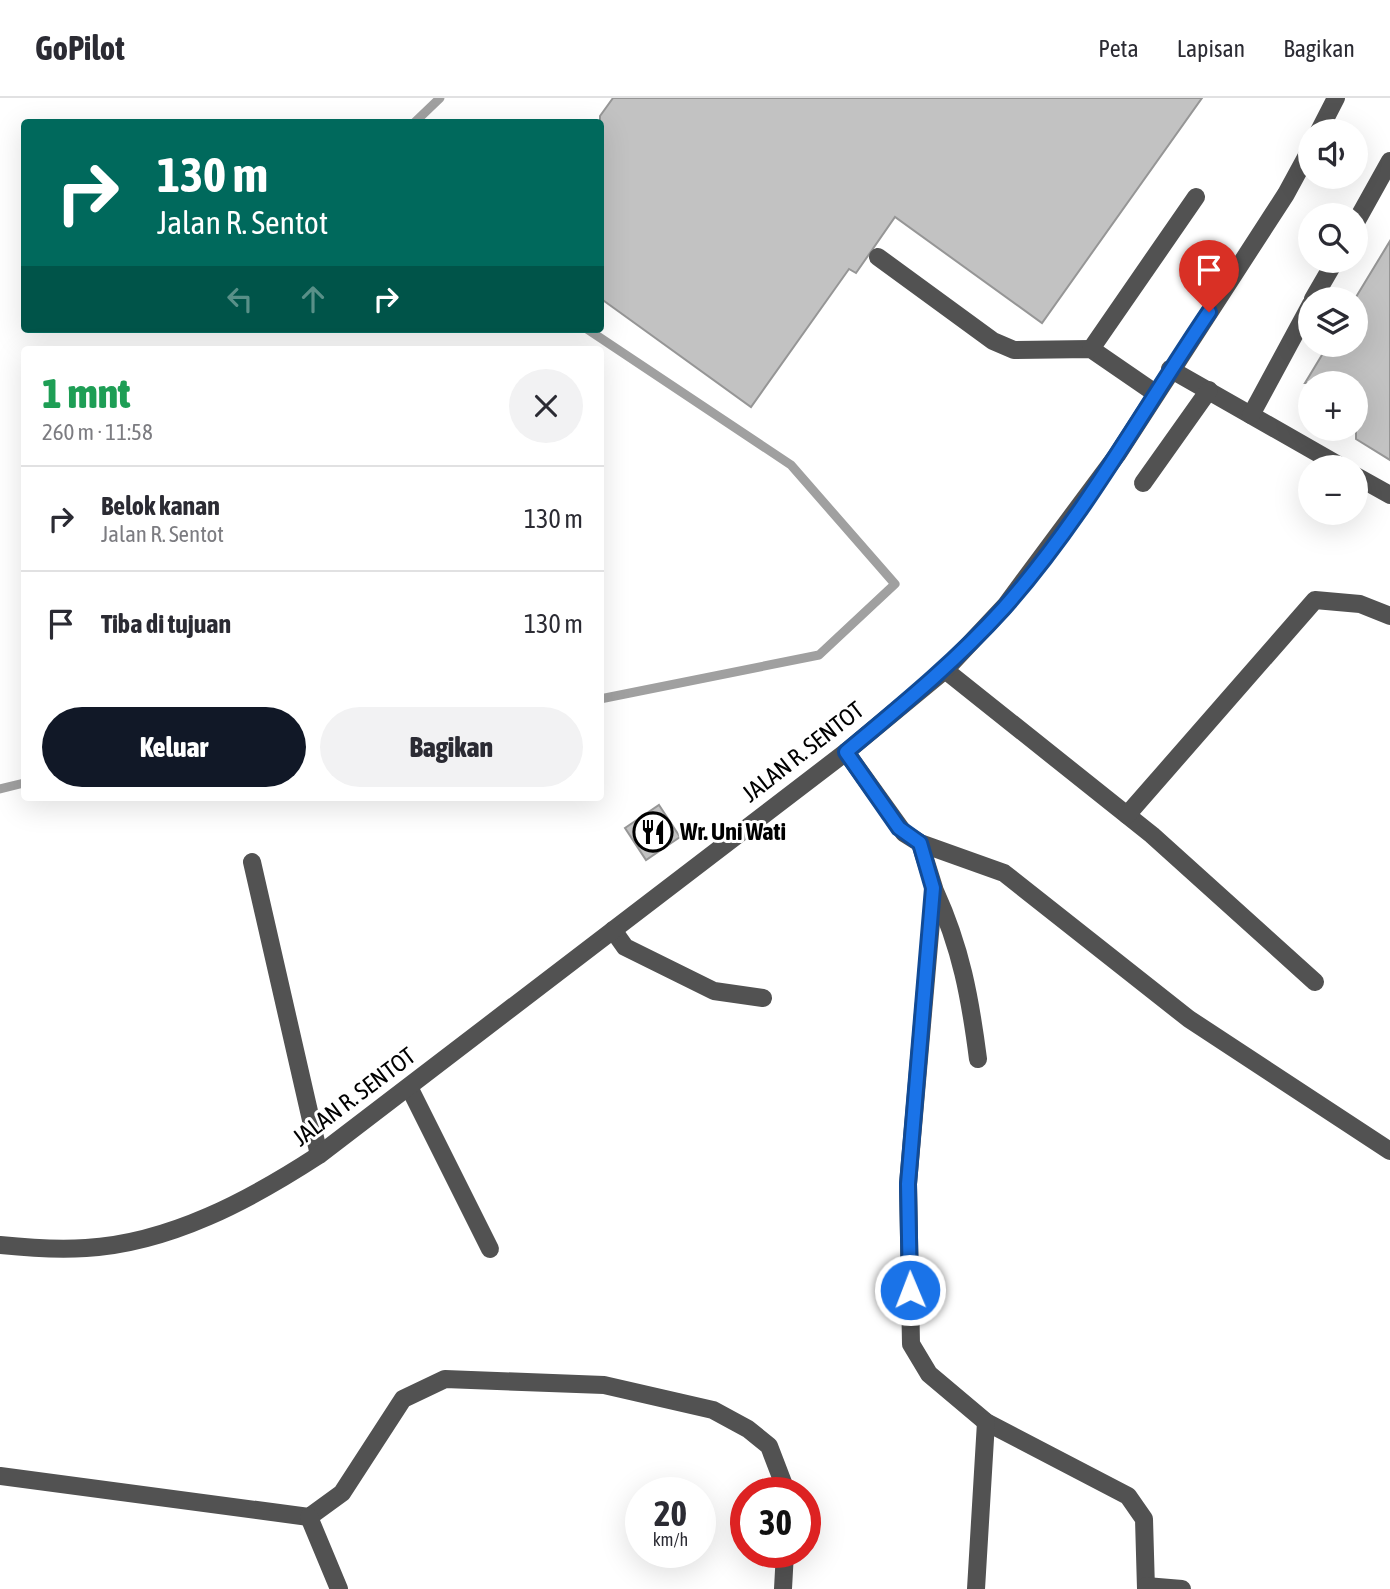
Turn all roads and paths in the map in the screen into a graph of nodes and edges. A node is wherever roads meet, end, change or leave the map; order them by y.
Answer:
1 (1336, 98) edge
2 (1326, 119) edge
3 (1390, 161) edge
4 (1298, 172) edge
5 (1196, 197) dead end
6 (1367, 203) edge
7 (878, 257) dead end
8 (1298, 328) edge
9 (1091, 349) junction
10 (1170, 369) junction
11 (1209, 390) junction
12 (1155, 393) junction
13 (1251, 415) junction
14 (1321, 455) edge
15 (1143, 483) dead end
16 (1368, 483) edge
17 (1390, 495) edge
18 (1390, 617) edge
19 (945, 670) junction
20 (846, 752) junction
21 (1127, 815) junction
22 (920, 843) junction
23 (252, 862) dead end
24 (933, 888) junction
25 (613, 930) junction
26 (1315, 982) dead end
27 (763, 998) dead end
28 (978, 1059) dead end
29 (409, 1087) junction
30 (1390, 1151) edge
31 (319, 1156) junction
32 (0, 1245) edge
33 (490, 1249) dead end
34 (986, 1422) junction
35 (0, 1476) edge
36 (781, 1477) edge
37 (309, 1517) junction
38 (784, 1568) edge
39 (1146, 1587) edge
40 (339, 1589) edge
41 (783, 1589) edge
42 (976, 1589) edge
43 (1182, 1589) edge

1 - 2 street
3 - 6 street
4 - 10 street, JALAN R. SENTOT
5 - 9 street
7 - 9 street
8 - 13 street
9 - 12 street
10 - 11 street
10 - 12 street, JALAN R. SENTOT
11 - 13 street
11 - 15 street
12 - 19 street, JALAN R. SENTOT
13 - 14 street
16 - 17 street
18 - 21 street
19 - 20 street, JALAN R. SENTOT
19 - 21 street
20 - 22 street
20 - 25 street, JALAN R. SENTOT
21 - 26 street
22 - 24 street
22 - 30 street
23 - 31 street
24 - 28 street
24 - 34 street
25 - 27 street
25 - 29 street, JALAN R. SENTOT
29 - 31 street, JALAN R. SENTOT
29 - 33 street
31 - 32 street, JALAN R. SENTOT
34 - 39 street
34 - 42 street
35 - 37 street
36 - 37 street
37 - 40 street
38 - 41 street
39 - 43 street

